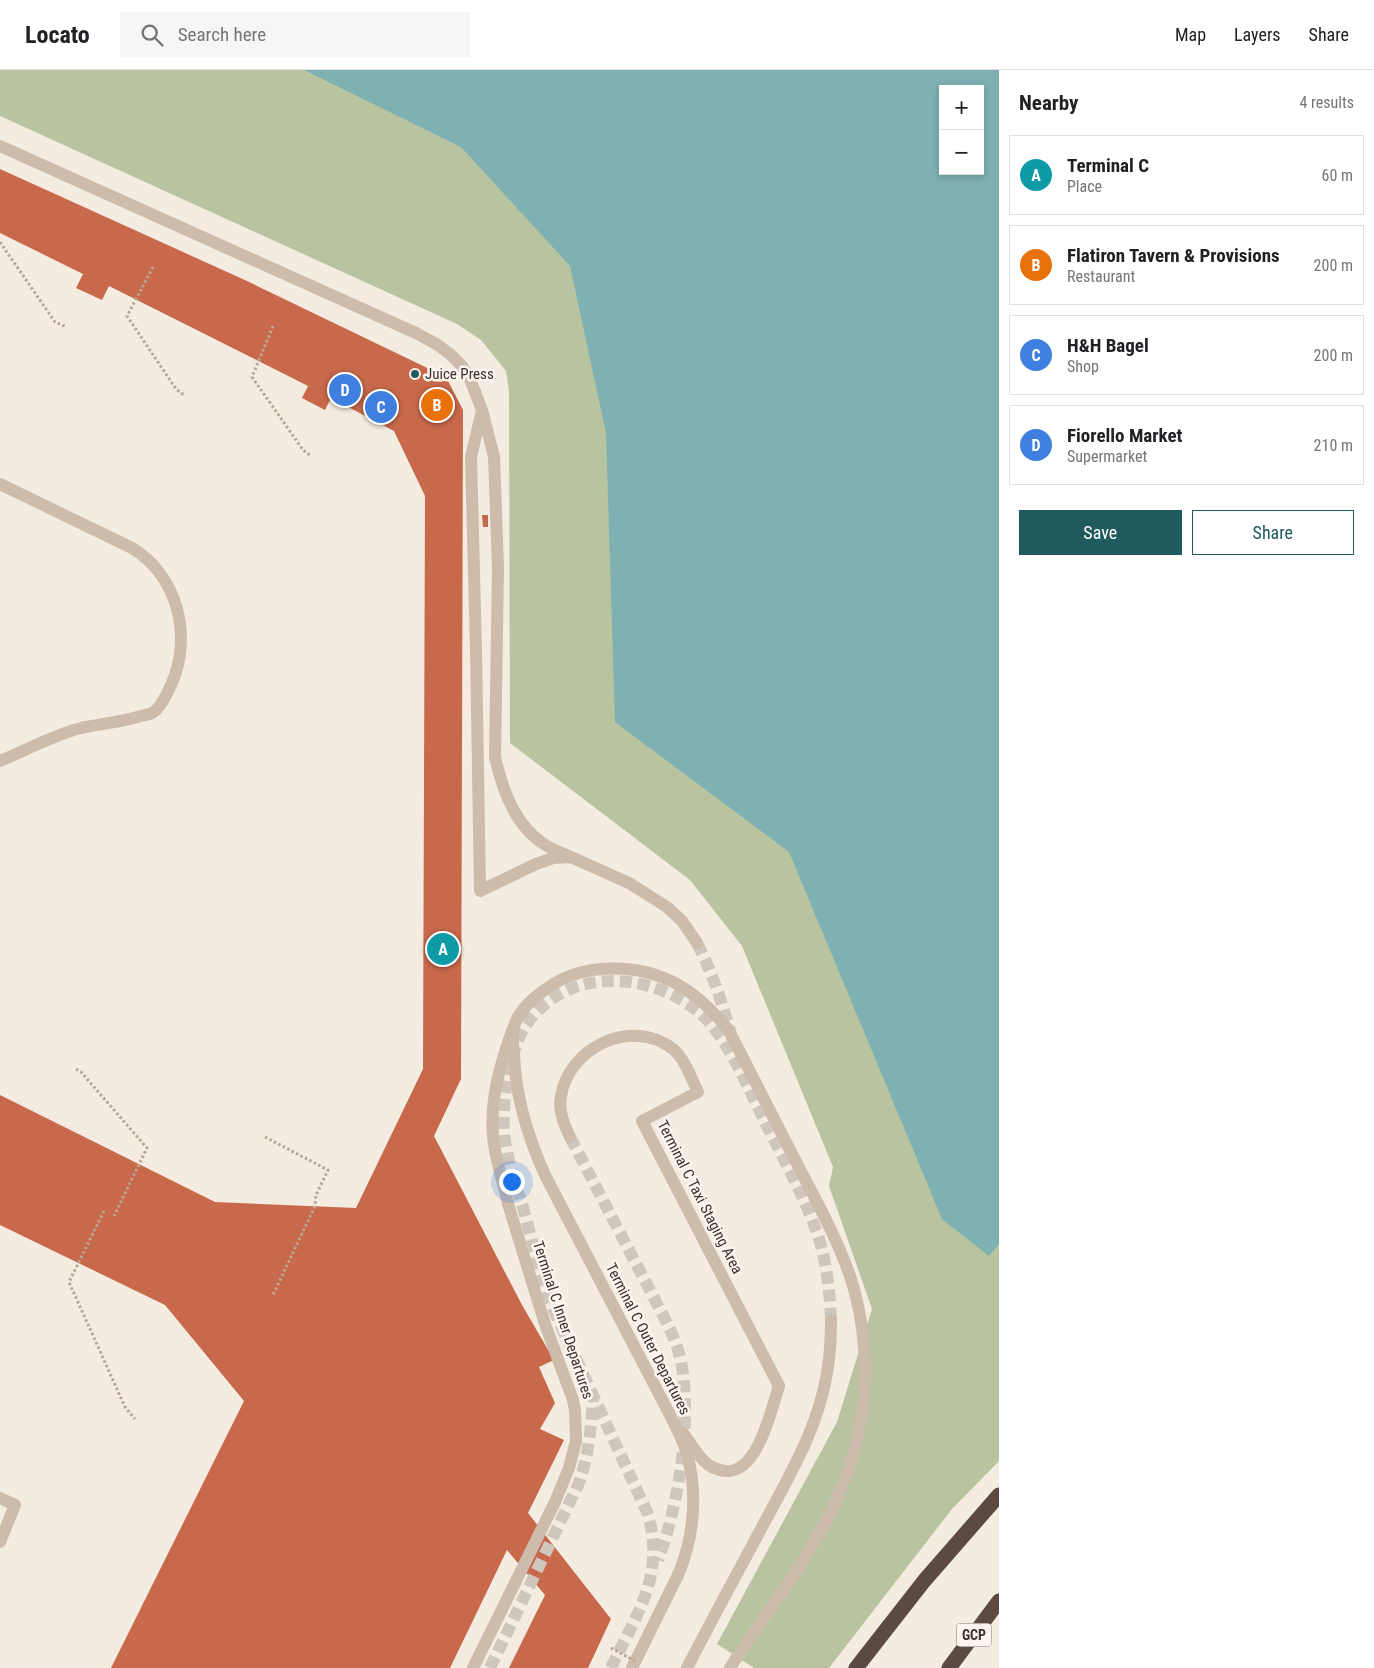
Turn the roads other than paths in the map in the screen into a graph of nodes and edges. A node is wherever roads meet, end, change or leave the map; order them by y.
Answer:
1 (0, 146) edge
2 (482, 410) junction
3 (0, 484) edge
4 (0, 761) edge
5 (571, 857) junction
6 (697, 943) tunnel mouth
7 (514, 1026) junction
8 (570, 1137) tunnel mouth
9 (832, 1320) tunnel mouth
10 (670, 1415) junction
11 (999, 1495) edge
12 (0, 1498) edge
13 (0, 1542) edge
14 (999, 1601) edge
15 (733, 1663) edge
16 (633, 1665) edge
17 (472, 1668) edge
18 (687, 1668) edge
19 (856, 1668) edge
20 (949, 1668) edge

1 - 2 street
2 - 5 street
2 - 5 street
3 - 4 street
5 - 6 street
7 - 10 street, Terminal C Outer Departures, bridge
7 - 15 street, Terminal C Inner Departures, bridge
7 - 17 street, Terminal C Inner Departures, bridge
8 - 10 street, Terminal C Taxi Staging Area, bridge
9 - 18 street
10 - 16 street, Terminal C Outer Departures, bridge
11 - 19 highway
12 - 13 street
14 - 20 highway, GCP

